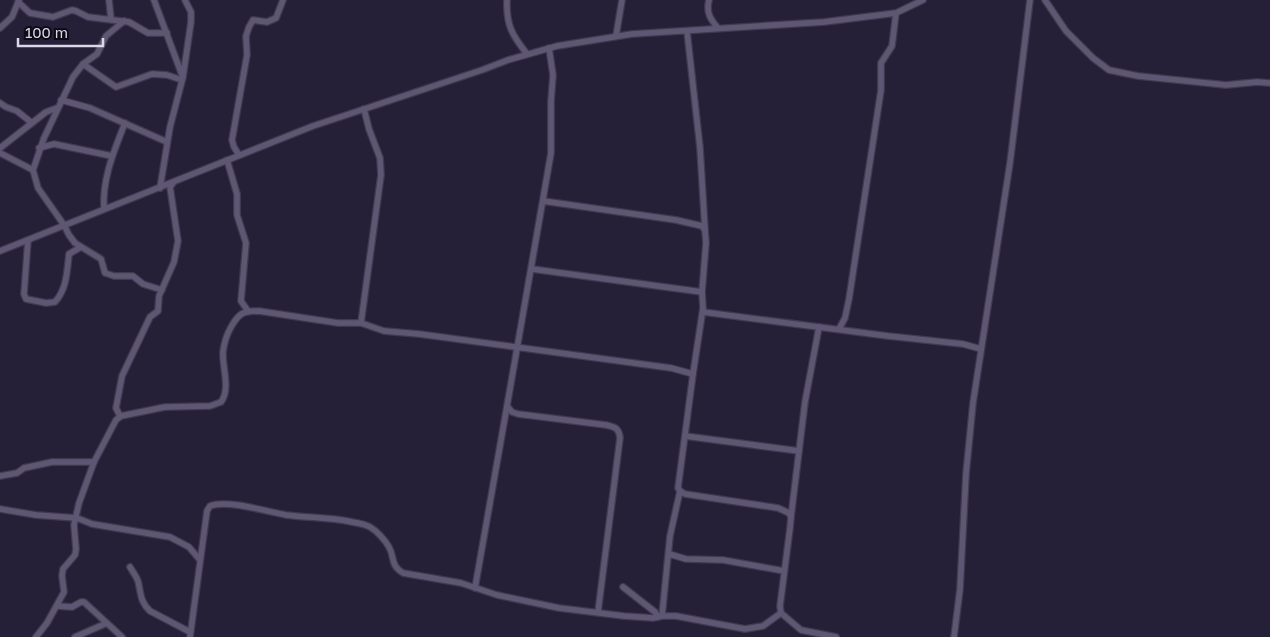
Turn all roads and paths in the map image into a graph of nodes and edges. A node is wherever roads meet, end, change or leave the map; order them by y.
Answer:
1 (109, 0) edge
2 (154, 0) edge
3 (185, 0) edge
4 (283, 0) edge
5 (507, 0) edge
6 (622, 0) edge
7 (709, 0) edge
8 (923, 0) edge
9 (1030, 0) edge
10 (1045, 0) edge
11 (19, 1) edge
12 (896, 13) junction
13 (111, 19) junction
14 (124, 20) junction
15 (0, 28) edge
16 (718, 28) junction
17 (687, 31) junction
18 (166, 33) junction
19 (616, 36) junction
20 (549, 48) junction
21 (527, 54) junction
22 (83, 64) junction
23 (182, 78) junction
24 (1270, 83) edge
25 (61, 100) junction
26 (0, 103) edge
27 (3, 108) edge
28 (57, 108) junction
29 (364, 110) junction
30 (32, 123) junction
31 (125, 123) junction
32 (167, 142) junction
33 (0, 148) edge
34 (39, 148) junction
35 (0, 153) edge
36 (239, 155) junction
37 (112, 156) junction
38 (227, 160) junction
39 (33, 170) junction
40 (173, 183) junction
41 (160, 188) junction
42 (543, 201) junction
43 (104, 209) junction
44 (64, 225) junction
45 (705, 230) junction
46 (28, 240) junction
47 (81, 247) junction
48 (0, 251) edge
49 (532, 269) junction
50 (162, 290) junction
51 (702, 292) junction
52 (248, 311) junction
53 (703, 312) junction
54 (361, 323) junction
55 (819, 327) junction
56 (839, 329) junction
57 (518, 348) junction
58 (981, 349) junction
59 (693, 374) junction
60 (507, 406) junction
61 (120, 416) junction
62 (684, 436) junction
63 (799, 452) junction
64 (94, 462) junction
65 (0, 476) edge
66 (680, 491) junction
67 (0, 509) edge
68 (791, 517) junction
69 (77, 518) junction
70 (668, 554) junction
71 (200, 560) junction
72 (130, 567) dead end
73 (784, 571) junction
74 (623, 587) dead end
75 (475, 588) junction
76 (57, 606) junction
77 (598, 612) junction
78 (781, 613) junction
79 (660, 617) junction
80 (107, 623) junction
81 (190, 635) edge
82 (36, 637) edge
83 (75, 637) edge
84 (122, 637) edge
85 (836, 637) edge
86 (954, 637) edge

1 - 13 street
2 - 18 street
3 - 23 street
4 - 36 street
5 - 21 street
6 - 19 street
7 - 16 street
8 - 12 street
9 - 58 street
10 - 24 street
11 - 13 street
11 - 15 street
12 - 16 street
12 - 56 street
13 - 14 street
14 - 18 street
14 - 22 street
16 - 17 street
17 - 19 street
17 - 45 street
18 - 23 street
19 - 20 street
20 - 21 street
20 - 42 street
21 - 29 street
22 - 23 street
22 - 25 street
23 - 32 street
25 - 28 street
25 - 31 street
26 - 27 street
27 - 30 street
28 - 30 street
28 - 34 street
29 - 36 street
29 - 54 street
30 - 33 street
31 - 32 street
31 - 37 street
32 - 41 street
34 - 37 street
34 - 39 street
35 - 39 street
36 - 38 street
37 - 43 street
38 - 40 street
38 - 52 street
39 - 44 street
40 - 41 street
40 - 50 street
41 - 43 street
42 - 45 street
42 - 49 street
43 - 44 street
44 - 46 street
44 - 47 street
45 - 51 street
46 - 47 street
46 - 48 street
47 - 50 street
49 - 51 street
49 - 57 street
50 - 61 street
51 - 53 street
52 - 54 street
52 - 61 street
53 - 55 street
53 - 59 street
54 - 57 street
55 - 56 street
55 - 63 street
56 - 58 street
57 - 59 street
57 - 60 street
58 - 86 street
59 - 62 street
60 - 75 street
60 - 77 street
61 - 64 street
62 - 63 street
62 - 66 street
63 - 68 street
64 - 65 street
64 - 69 street
66 - 68 street
66 - 70 street
67 - 69 street
68 - 73 street
69 - 71 street
69 - 76 street
70 - 73 street
70 - 79 street
71 - 75 street
71 - 81 street
72 - 81 street
73 - 78 street
74 - 79 street
75 - 77 street
76 - 80 street
76 - 82 street
77 - 79 street
78 - 79 street
78 - 85 street
80 - 83 street
80 - 84 street

